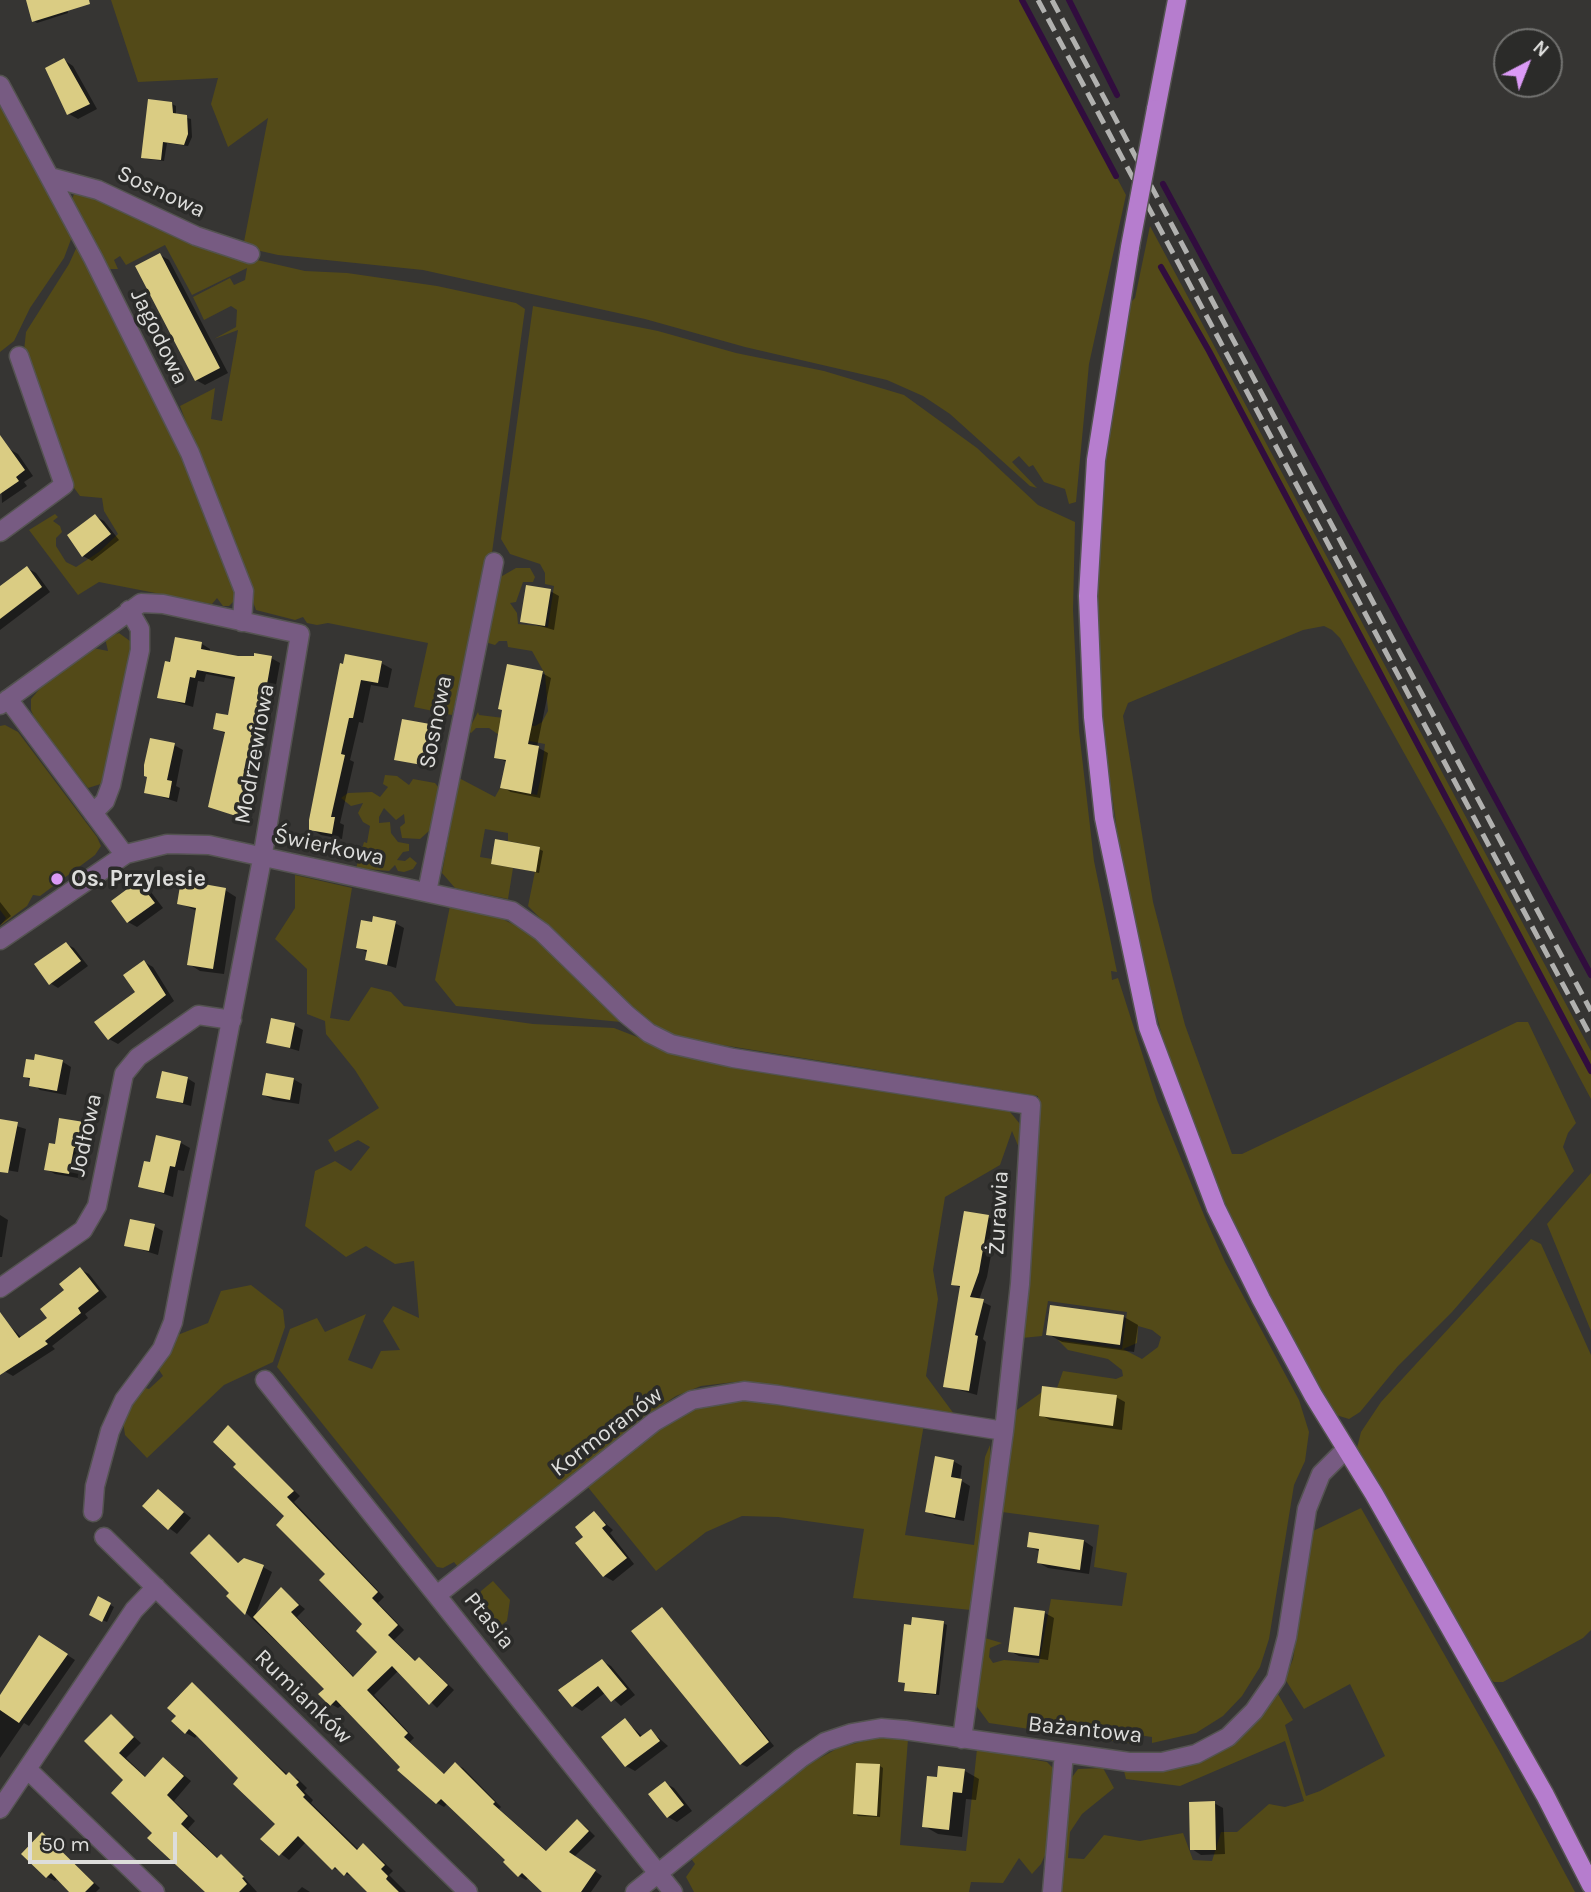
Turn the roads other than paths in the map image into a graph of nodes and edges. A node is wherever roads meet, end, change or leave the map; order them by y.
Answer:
1 (1177, 0) edge
2 (0, 85) edge
3 (50, 177) junction
4 (250, 254) dead end
5 (19, 356) dead end
6 (0, 532) edge
7 (494, 562) dead end
8 (129, 610) junction
9 (242, 622) junction
10 (4, 702) edge
11 (93, 813) junction
12 (124, 855) junction
13 (262, 859) junction
14 (427, 892) junction
15 (0, 940) edge
16 (626, 1014) joint
17 (232, 1020) junction
18 (0, 1288) edge
19 (265, 1381) dead end
20 (1004, 1431) junction
21 (1346, 1449) junction
22 (93, 1512) dead end
23 (104, 1536) dead end
24 (156, 1587) junction
25 (437, 1595) junction
26 (962, 1739) junction
27 (1064, 1754) junction
28 (27, 1769) junction
29 (0, 1810) edge
30 (657, 1872) junction
31 (1591, 1885) edge
32 (155, 1892) edge
33 (468, 1892) edge
34 (635, 1892) edge
35 (673, 1892) edge
36 (1052, 1892) edge

1 - 21 main road, bridge
2 - 3 street, Jagodowa
3 - 4 street, Sosnowa
3 - 9 street, Jagodowa
5 - 6 street
7 - 14 street, Sosnowa
8 - 9 street, Modrzewiowa
8 - 10 street, Modrzewiowa
8 - 11 street
9 - 13 street, Modrzewiowa
10 - 11 street
11 - 12 street
12 - 13 street, Świerkowa
12 - 15 street, Świerkowa
13 - 14 street, Świerkowa
13 - 17 street, Modrzewiowa
14 - 16 street, Świerkowa
16 - 20 street, Żurawia
17 - 18 street, Jodłowa
17 - 22 street, Modrzewiowa
19 - 25 street, Ptasia
20 - 25 street, Kormoranów
20 - 26 street, Żurawia
21 - 27 street, Bażantowa
21 - 31 main road
23 - 24 street, Rumianków
24 - 28 street
24 - 33 street, Rumianków
25 - 30 street, Ptasia
26 - 27 street, Bażantowa
26 - 30 street, Bażantowa
27 - 36 street
28 - 29 street
28 - 32 street
30 - 34 street, Bażantowa
30 - 35 street, Ptasia

